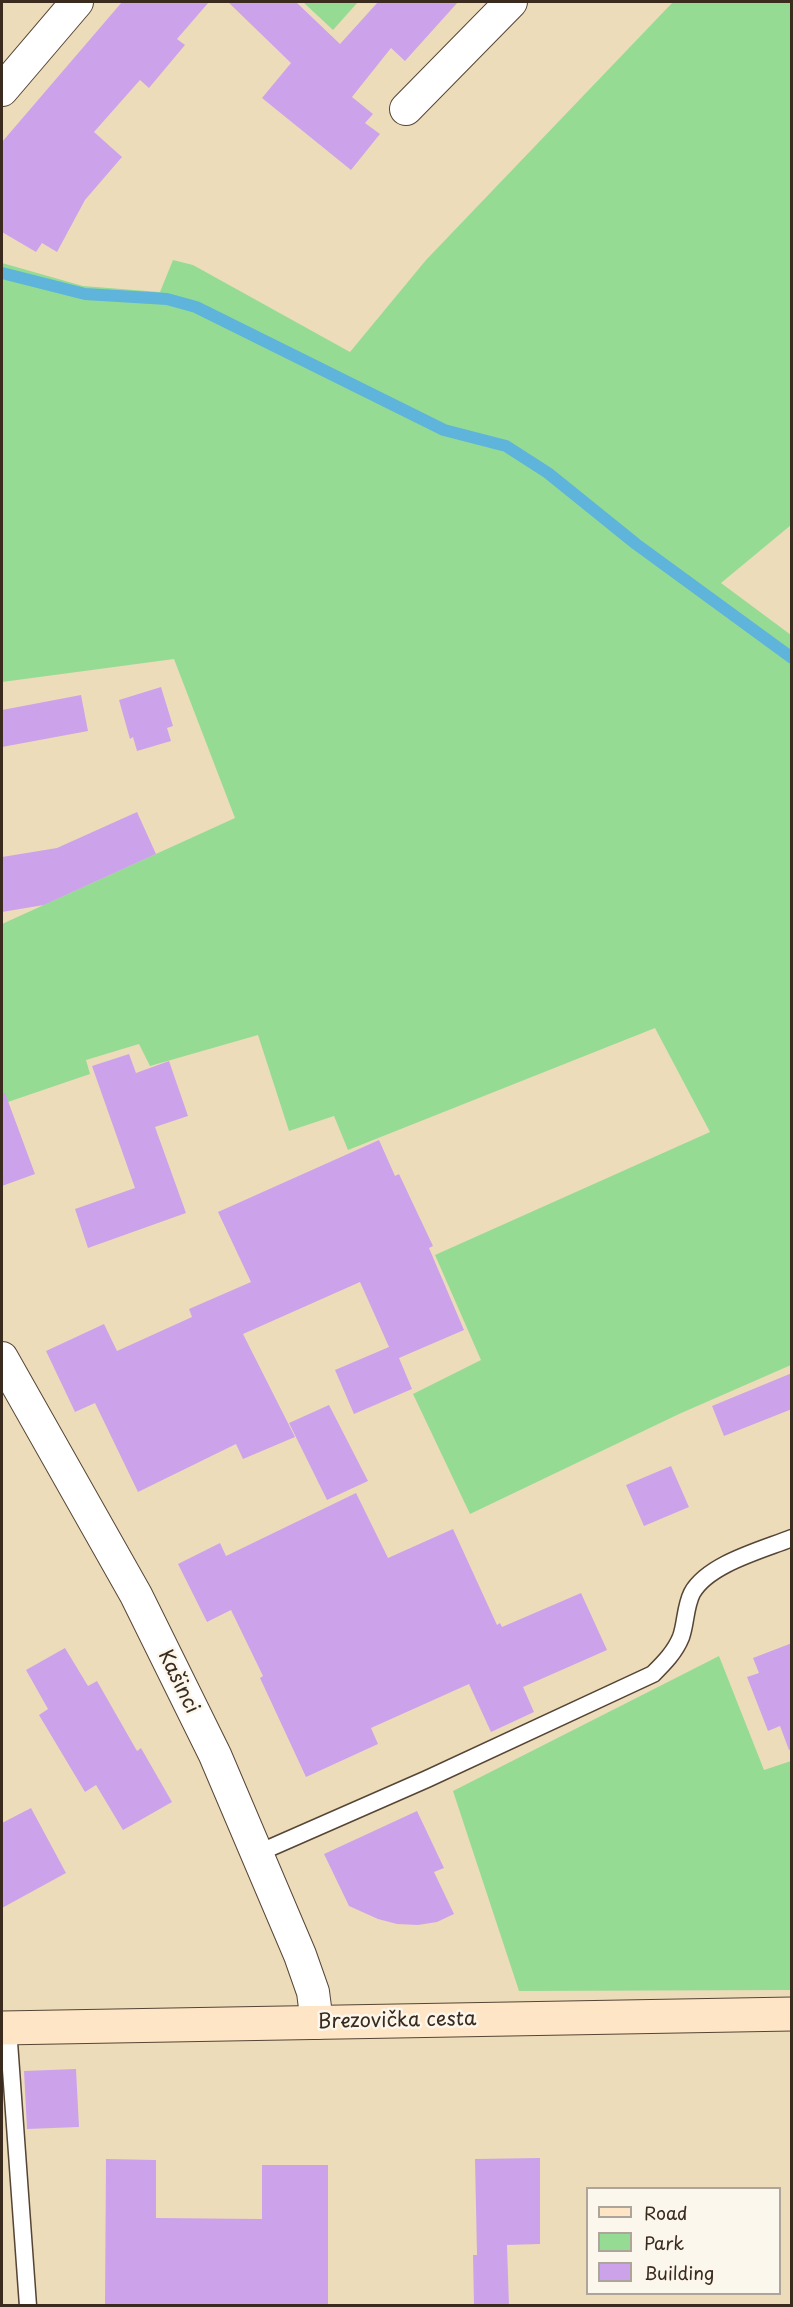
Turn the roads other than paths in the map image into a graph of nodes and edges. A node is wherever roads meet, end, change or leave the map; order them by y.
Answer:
1 (77, 2) edge
2 (511, 2) edge
3 (2, 90) edge
4 (406, 109) dead end
5 (2, 1358) edge
6 (792, 1538) edge
7 (256, 1854) junction
8 (792, 2014) edge
9 (317, 2023) junction
10 (5, 2028) edge
11 (28, 2306) edge

1 - 3 street
2 - 4 street
5 - 7 street, Kašinci
6 - 7 lane
7 - 9 street, Kašinci
8 - 9 main road, Brezovička cesta
9 - 10 main road, Brezovička cesta
10 - 11 lane

